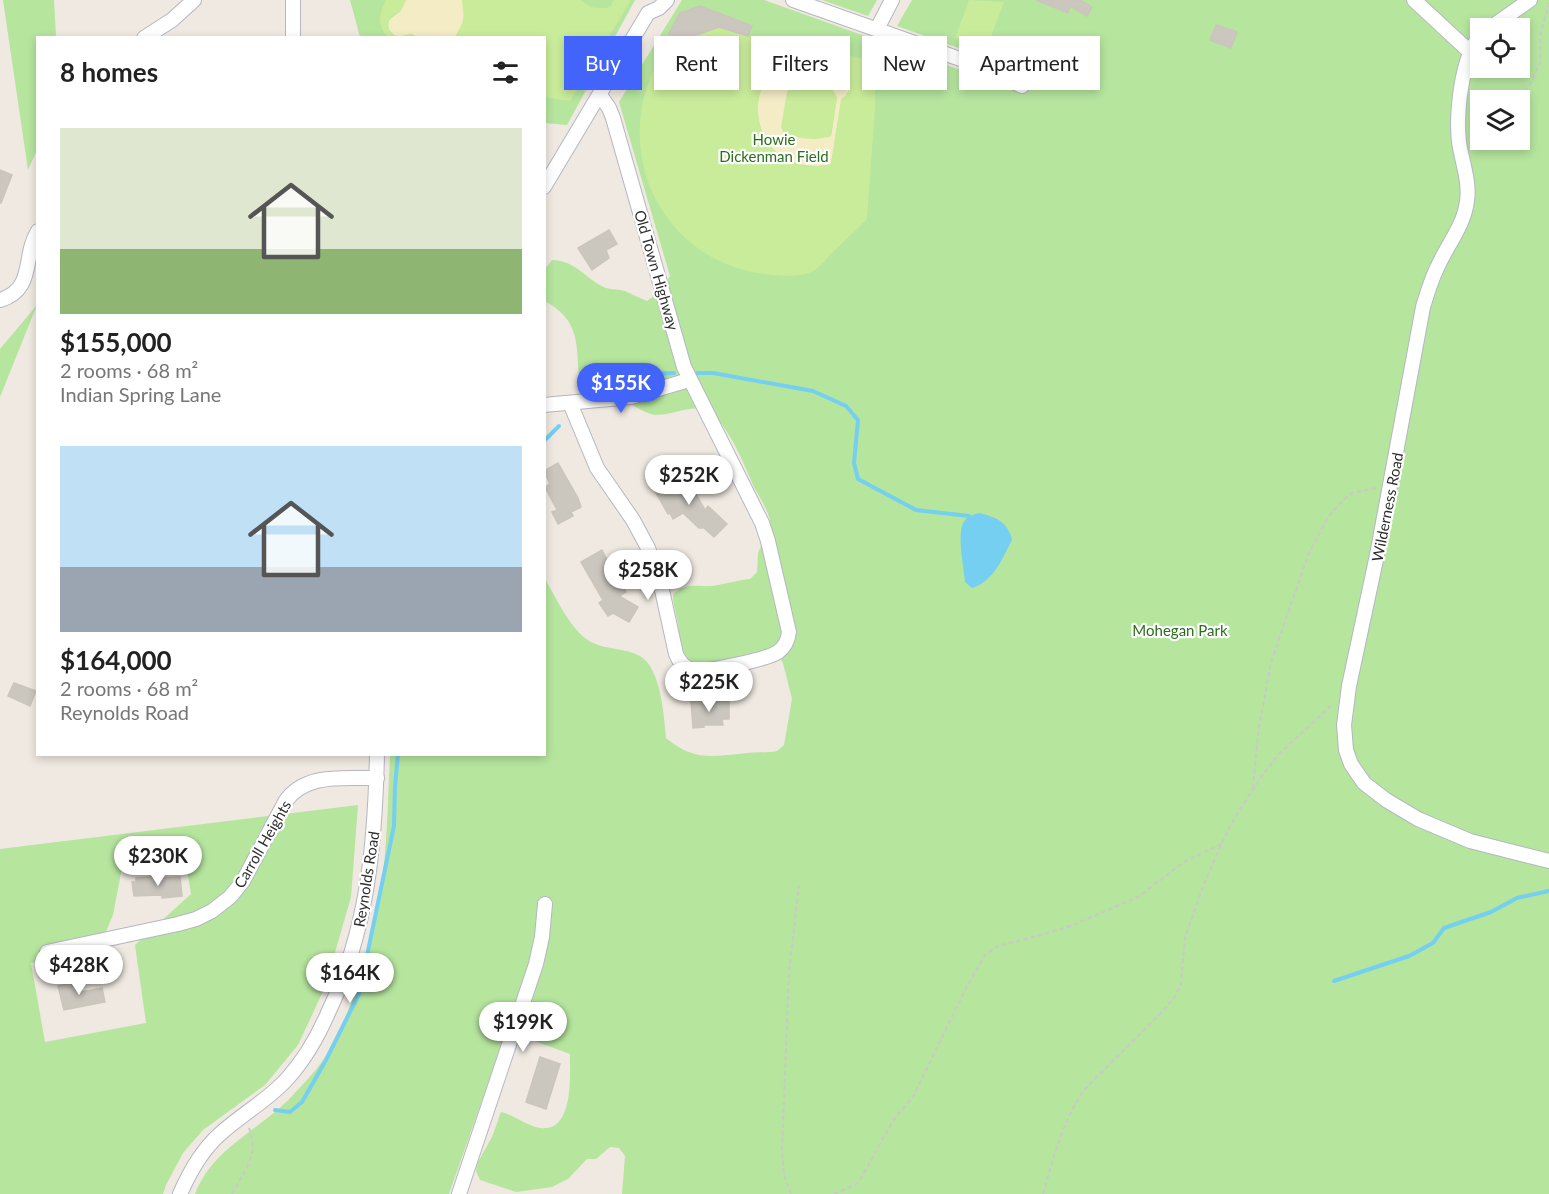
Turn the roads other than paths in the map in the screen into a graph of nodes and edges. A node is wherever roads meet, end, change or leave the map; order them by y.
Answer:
1 (194, 0) edge
2 (293, 0) edge
3 (667, 0) edge
4 (793, 0) edge
5 (892, 0) edge
6 (1414, 0) edge
7 (1530, 0) edge
8 (647, 7) edge
9 (1504, 18) edge
10 (877, 29) junction
11 (147, 36) edge
12 (293, 36) edge
13 (1470, 52) joint
14 (959, 59) edge
15 (600, 94) junction
16 (546, 184) edge
17 (36, 235) edge
18 (0, 300) edge
19 (689, 380) junction
20 (570, 403) junction
21 (546, 405) edge
22 (377, 756) edge
23 (377, 778) junction
24 (1549, 861) edge
25 (545, 904) dead end
26 (47, 952) dead end
27 (180, 1194) edge
28 (459, 1194) edge

1 - 11 street
2 - 12 street
3 - 8 street
4 - 10 street
5 - 10 street
6 - 13 street
7 - 9 street
8 - 15 street
10 - 14 street
13 - 24 street, Wilderness Road
15 - 16 street
15 - 19 street, Old Town Highway
17 - 18 street
19 - 20 street
19 - 20 street, Old Town Highway
20 - 21 street
22 - 23 street, Reynolds Road
23 - 26 street, Carroll Heights
23 - 27 street, Reynolds Road
25 - 28 street

